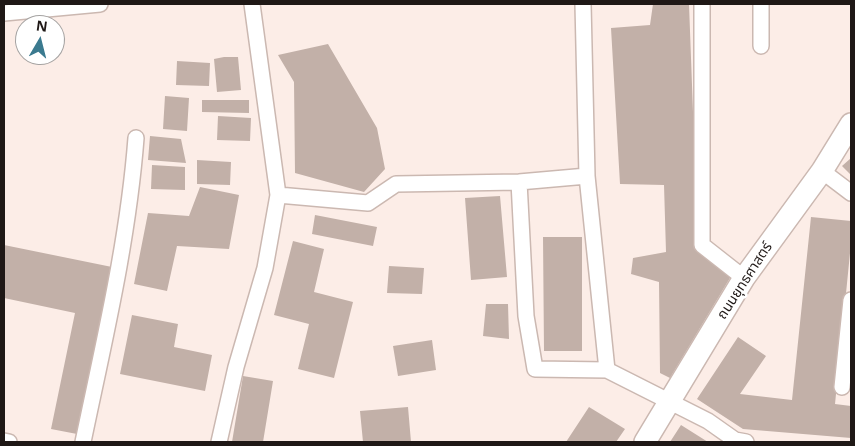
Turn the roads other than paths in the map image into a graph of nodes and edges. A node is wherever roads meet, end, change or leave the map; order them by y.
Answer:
1 (100, 4) edge
2 (252, 4) edge
3 (583, 4) edge
4 (702, 4) edge
5 (762, 4) edge
6 (4, 12) edge
7 (760, 46) dead end
8 (851, 124) edge
9 (136, 138) dead end
10 (822, 171) junction
11 (587, 176) junction
12 (519, 182) junction
13 (851, 193) edge
14 (278, 195) junction
15 (744, 278) junction
16 (851, 300) edge
17 (607, 370) junction
18 (842, 387) dead end
19 (670, 402) junction
20 (4, 441) edge
21 (9, 442) edge
22 (82, 442) edge
23 (219, 442) edge
24 (645, 442) edge
25 (746, 442) edge

1 - 6 street
2 - 14 street
3 - 11 street
4 - 15 street
5 - 7 street
8 - 10 street, ถนนยุทธศาสตร์
9 - 22 street
10 - 13 street
10 - 15 street, ถนนยุทธศาสตร์
11 - 12 street
11 - 17 street
12 - 14 street
12 - 17 street
14 - 23 street
15 - 19 street, ถนนยุทธศาสตร์
16 - 18 street
17 - 19 street
19 - 24 street, ถนนยุทธศาสตร์
19 - 25 street
20 - 21 street

